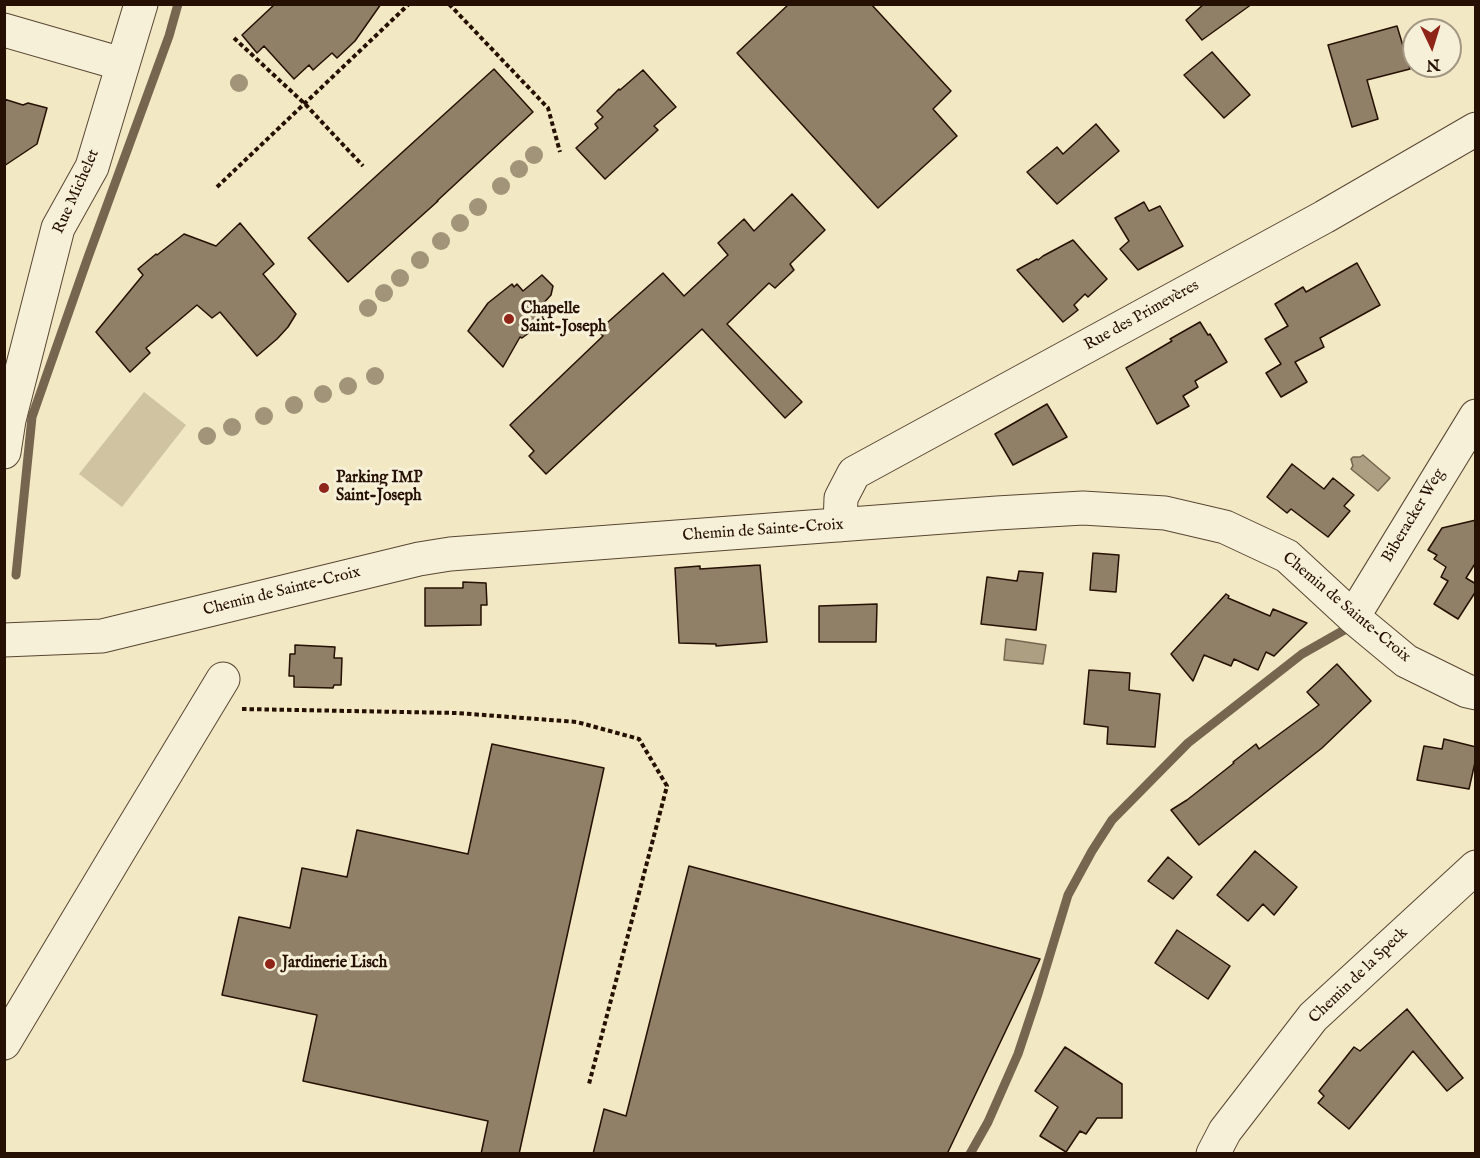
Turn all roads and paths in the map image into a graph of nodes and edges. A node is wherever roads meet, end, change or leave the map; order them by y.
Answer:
1 (141, 4) edge
2 (409, 4) edge
3 (448, 4) edge
4 (4, 30) edge
5 (234, 38) dead end
6 (122, 64) junction
7 (305, 104) junction
8 (1476, 129) edge
9 (560, 152) dead end
10 (363, 166) dead end
11 (217, 187) dead end
12 (1476, 416) edge
13 (4, 452) edge
14 (840, 525) junction
15 (1353, 617) junction
16 (4, 640) edge
17 (223, 680) dead end
18 (1476, 693) edge
19 (205, 709) junction
20 (1476, 867) edge
21 (4, 1043) edge
22 (590, 1084) dead end
23 (1213, 1154) edge

1 - 6 street, Rue Michelet
2 - 7 path
3 - 9 path
4 - 6 street
5 - 7 path
6 - 13 street, Rue Michelet
7 - 10 path
7 - 11 path
8 - 14 street, Rue des Primevères
12 - 15 street, Biberacker Weg
14 - 15 street, Chemin de Sainte-Croix
14 - 16 street, Chemin de Sainte-Croix
15 - 18 street, Chemin de Sainte-Croix
17 - 19 street
19 - 21 street
19 - 22 path
20 - 23 street, Chemin de la Speck

